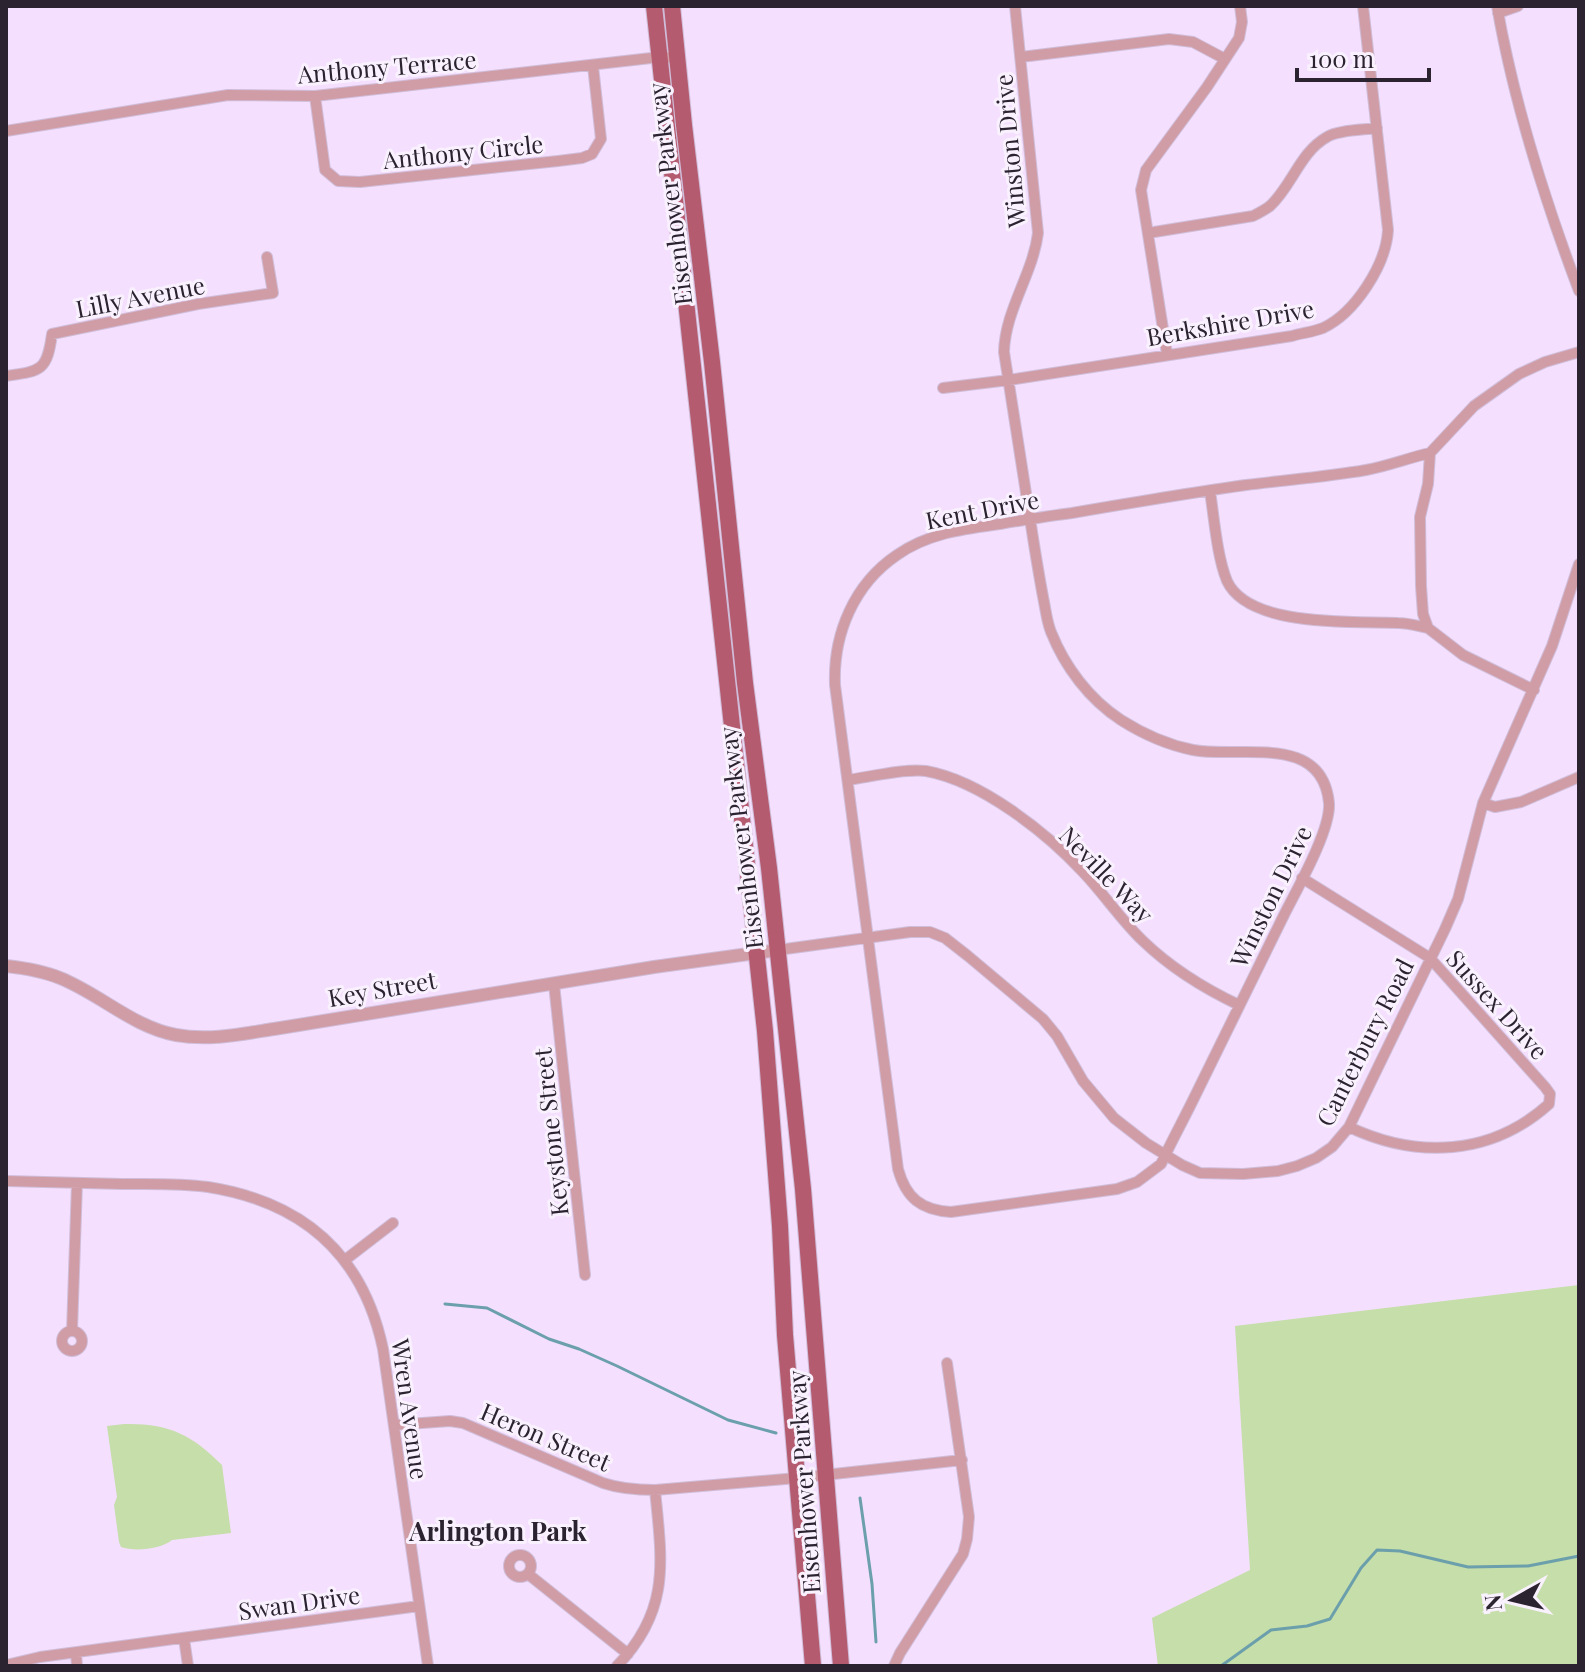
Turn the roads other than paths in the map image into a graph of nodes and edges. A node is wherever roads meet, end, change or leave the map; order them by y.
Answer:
1 (654, 6) edge
2 (672, 6) edge
3 (1015, 6) edge
4 (1240, 6) edge
5 (1363, 6) edge
6 (1518, 6) edge
7 (1497, 10) edge
8 (660, 57) junction
9 (1021, 57) junction
10 (677, 58) junction
11 (1225, 59) junction
12 (593, 66) junction
13 (315, 96) junction
14 (1377, 128) junction
15 (6, 131) edge
16 (1148, 233) junction
17 (267, 257) dead end
18 (1579, 291) edge
19 (1579, 352) edge
20 (1167, 354) junction
21 (6, 376) edge
22 (1009, 380) junction
23 (943, 388) dead end
24 (1430, 453) junction
25 (1210, 491) junction
26 (1030, 519) junction
27 (1579, 564) edge
28 (1428, 628) junction
29 (1534, 690) junction
30 (1579, 777) edge
31 (848, 780) junction
32 (1483, 803) junction
33 (1302, 878) junction
34 (867, 938) junction
35 (778, 950) junction
36 (758, 953) junction
37 (1430, 958) junction
38 (6, 966) edge
39 (554, 984) junction
40 (1239, 1005) junction
41 (1349, 1127) junction
42 (1165, 1154) junction
43 (6, 1181) edge
44 (77, 1183) junction
45 (393, 1223) dead end
46 (345, 1260) junction
47 (585, 1275) dead end
48 (72, 1331) dead end
49 (947, 1363) dead end
50 (394, 1425) junction
51 (962, 1460) junction
52 (826, 1474) junction
53 (797, 1478) junction
54 (655, 1490) junction
55 (528, 1574) dead end
56 (419, 1606) junction
57 (184, 1638) junction
58 (76, 1653) junction
59 (628, 1654) junction
60 (6, 1665) edge
61 (77, 1666) edge
62 (188, 1666) edge
63 (428, 1666) edge
64 (617, 1666) edge
65 (813, 1666) edge
66 (841, 1666) edge
67 (894, 1666) edge

1 - 8 main road, Eisenhower Parkway
2 - 10 main road, Eisenhower Parkway
3 - 9 street, Winston Drive
4 - 11 street
5 - 14 street, Berkshire Drive
6 - 7 street
7 - 18 street
8 - 10 street, Anthony Terrace
8 - 12 street, Anthony Terrace
8 - 36 main road, Eisenhower Parkway
9 - 11 street
9 - 22 street, Winston Drive
10 - 35 main road, Eisenhower Parkway
11 - 16 street
12 - 13 street, Anthony Terrace
12 - 13 street, Anthony Circle
13 - 15 street, Anthony Terrace
14 - 16 street
14 - 20 street, Berkshire Drive
16 - 20 street
17 - 21 street, Lilly Avenue
19 - 24 street
20 - 22 street, Berkshire Drive
22 - 23 street, Berkshire Drive
22 - 26 street, Winston Drive
24 - 25 street, Kent Drive
24 - 28 street
25 - 26 street, Kent Drive
25 - 28 street
26 - 31 street, Kent Drive
26 - 33 street, Winston Drive
27 - 29 street, Canterbury Road
28 - 29 street
29 - 32 street, Canterbury Road
30 - 32 street
31 - 34 street, Kent Drive
31 - 40 street, Neville Way
32 - 37 street, Canterbury Road
33 - 37 street, Sussex Drive
33 - 40 street, Winston Drive
34 - 35 street, Canterbury Road
34 - 42 street, Canterbury Road
34 - 42 street, Winston Drive
35 - 36 street, Key Street
35 - 52 main road, Eisenhower Parkway
36 - 39 street, Key Street
36 - 53 main road, Eisenhower Parkway
37 - 41 street, Canterbury Road
37 - 41 street, Sussex Drive
38 - 39 street, Key Street
39 - 47 street, Keystone Street
40 - 42 street, Winston Drive
41 - 42 street, Canterbury Road
43 - 44 street, Wren Avenue
44 - 46 street, Wren Avenue
44 - 48 street
45 - 46 street
46 - 50 street, Wren Avenue
49 - 51 street
50 - 54 street, Heron Street
50 - 56 street, Wren Avenue
51 - 52 street, Heron Street
51 - 67 street
52 - 53 street, Heron Street
52 - 66 main road, Eisenhower Parkway
53 - 54 street, Heron Street
53 - 65 main road, Eisenhower Parkway
54 - 59 street
55 - 59 street
56 - 57 street, Swan Drive
56 - 63 street, Wren Avenue
57 - 58 street, Swan Drive
57 - 62 street
58 - 60 street, Swan Drive
58 - 61 street
59 - 64 street

